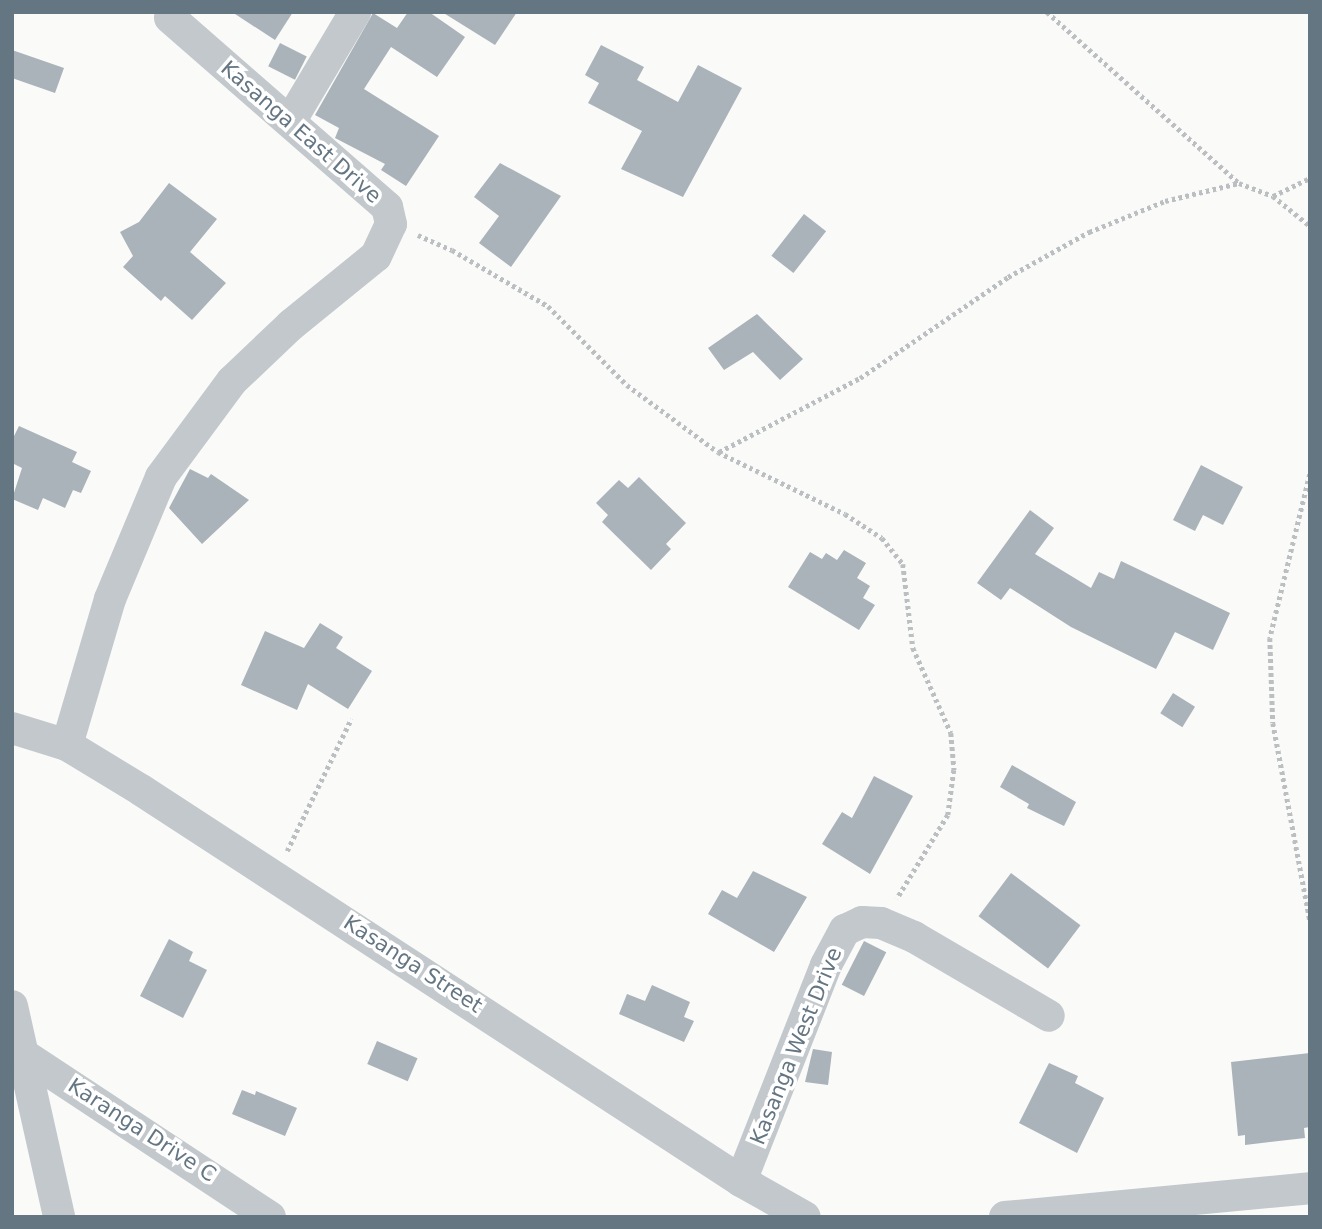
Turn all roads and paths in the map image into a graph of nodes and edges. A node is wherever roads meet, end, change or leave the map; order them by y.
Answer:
1 (355, 12) edge
2 (1046, 12) edge
3 (170, 18) dead end
4 (291, 120) junction
5 (1310, 178) edge
6 (1239, 183) junction
7 (1273, 196) junction
8 (391, 225) junction
9 (1310, 226) edge
10 (718, 452) junction
11 (1310, 474) edge
12 (351, 719) dead end
13 (12, 728) edge
14 (67, 745) junction
15 (278, 875) junction
16 (1310, 921) edge
17 (881, 923) junction
18 (12, 1006) edge
19 (1049, 1016) dead end
20 (18, 1050) edge
21 (741, 1181) junction
22 (1309, 1189) edge
23 (59, 1217) edge
24 (270, 1217) edge
25 (805, 1217) edge
26 (1005, 1217) edge

1 - 4 street
2 - 6 path
3 - 4 street, Kasanga East Drive
4 - 8 street, Kasanga East Drive
5 - 7 path
6 - 7 path
6 - 10 path
7 - 9 path
8 - 10 path
8 - 14 street, Kasanga East Drive
10 - 17 path
11 - 16 path
12 - 15 path
13 - 14 street, Kasanga Street
14 - 15 street, Kasanga Street
15 - 21 street, Kasanga Street
17 - 19 street
17 - 21 street, Kasanga West Drive
18 - 20 street
20 - 23 street
20 - 24 street, Karanga Drive C
21 - 25 street, Kasanga Street
22 - 26 street

